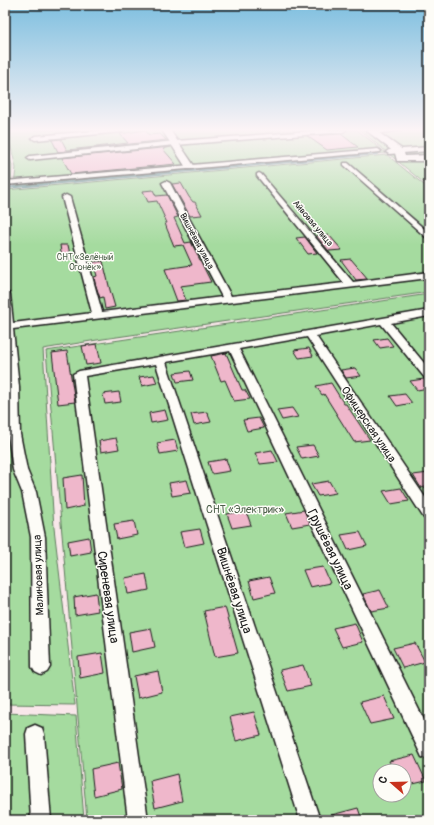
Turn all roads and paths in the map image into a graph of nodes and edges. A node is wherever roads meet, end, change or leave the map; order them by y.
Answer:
1 (173, 168) edge
2 (351, 168) edge
3 (260, 174) dead end
4 (6, 183) edge
5 (166, 183) dead end
6 (66, 197) dead end
7 (429, 237) edge
8 (429, 275) edge
9 (350, 284) junction
10 (5, 294) edge
11 (228, 299) junction
12 (429, 313) edge
13 (98, 316) junction
14 (384, 321) junction
15 (6, 327) edge
16 (310, 334) junction
17 (233, 347) junction
18 (160, 360) junction
19 (429, 376) edge
20 (429, 514) edge
21 (41, 667) dead end
22 (35, 734) dead end
23 (429, 750) edge
24 (41, 820) edge
25 (138, 820) edge
26 (310, 820) edge

1 - 4 street
2 - 7 street
3 - 9 street, Айвовая улица
5 - 11 street, Вишнёвая улица
6 - 13 street
8 - 9 street
9 - 11 street
10 - 15 street, Малиновая улица
11 - 13 street
12 - 14 street
13 - 15 street
14 - 16 street
14 - 19 street
15 - 21 street, Малиновая улица
16 - 17 street
16 - 20 street, Офицерская улица
17 - 18 street
17 - 23 street, Грушёвая улица
18 - 25 street, Сиреневая улица
18 - 26 street, Вишнёвая улица
22 - 24 street

